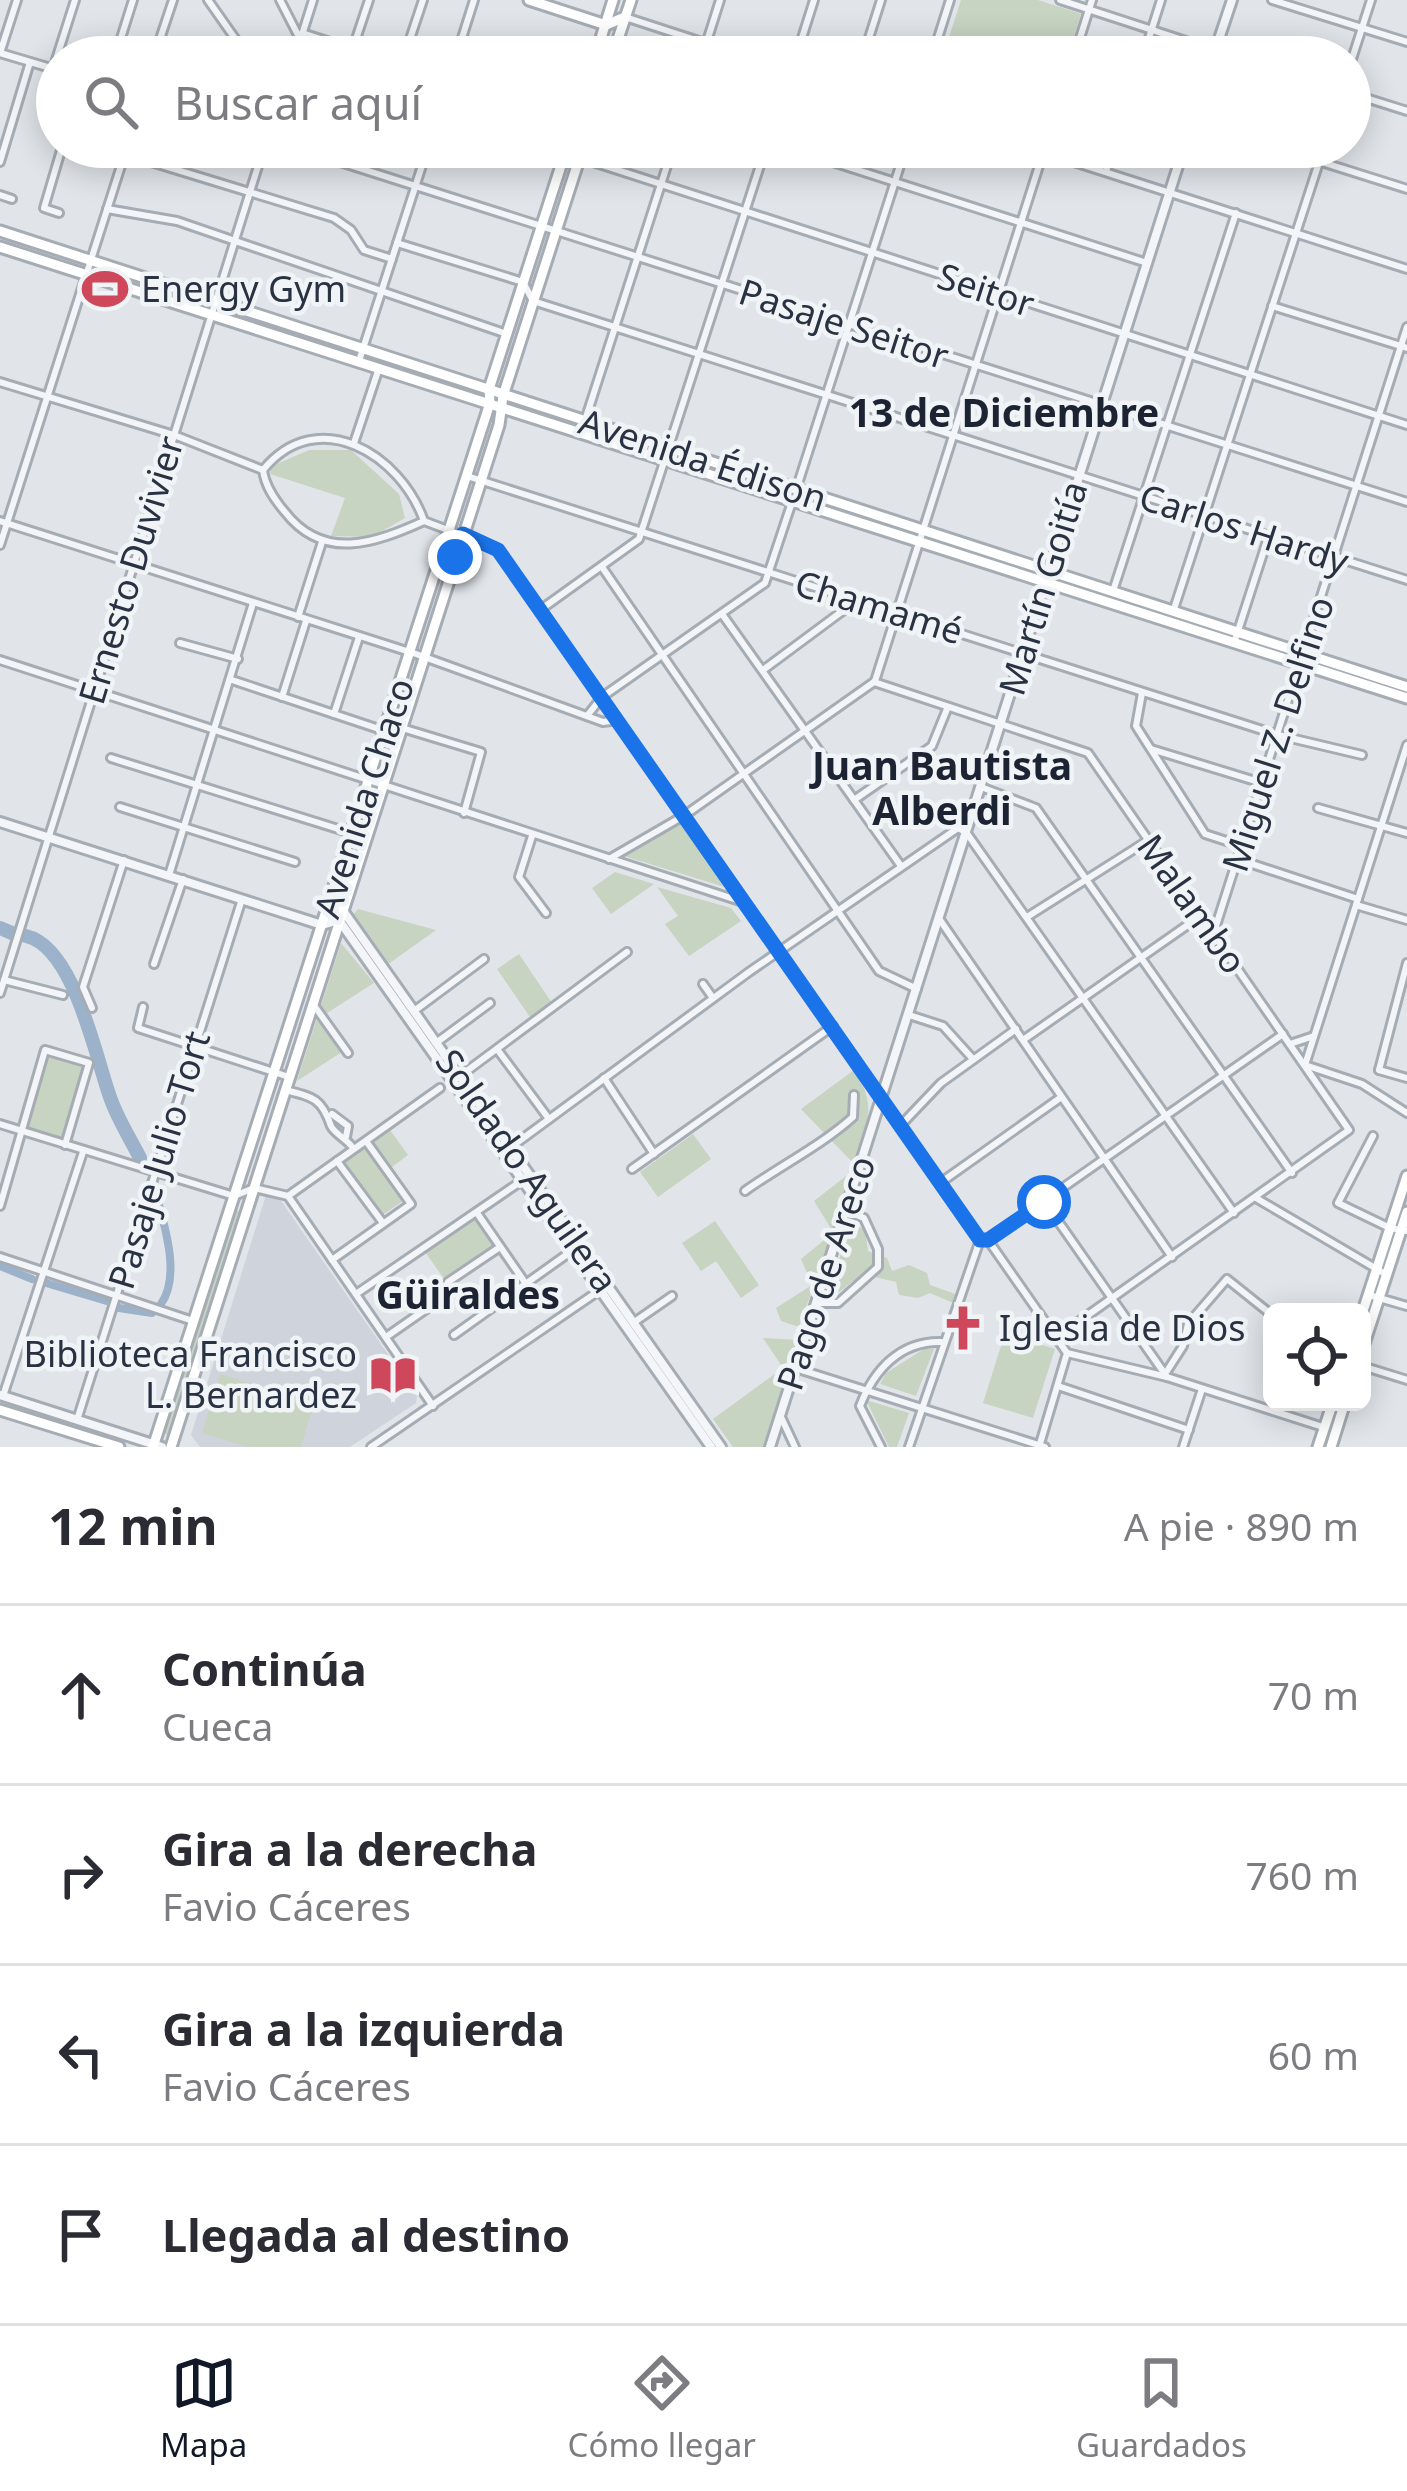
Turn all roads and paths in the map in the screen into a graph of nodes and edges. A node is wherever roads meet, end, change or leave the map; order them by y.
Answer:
1 (17, 0) edge
2 (75, 0) edge
3 (133, 0) edge
4 (172, 0) edge
5 (208, 0) edge
6 (280, 0) edge
7 (313, 0) edge
8 (369, 0) edge
9 (423, 0) edge
10 (474, 0) edge
11 (529, 0) edge
12 (614, 0) edge
13 (631, 0) edge
14 (720, 0) edge
15 (814, 0) edge
16 (881, 0) edge
17 (950, 0) edge
18 (1060, 0) edge
19 (1092, 0) edge
20 (1161, 0) edge
21 (1232, 0) edge
22 (1273, 0) edge
23 (1371, 0) edge
24 (1089, 10) junction
25 (625, 17) junction
26 (606, 26) junction
27 (1362, 29) junction
28 (1152, 30) junction
29 (65, 36) edge
30 (122, 36) edge
31 (161, 36) edge
32 (233, 36) edge
33 (301, 36) joint
34 (357, 36) edge
35 (411, 36) edge
36 (463, 36) edge
37 (602, 36) edge
38 (619, 36) edge
39 (682, 36) edge
40 (709, 36) edge
41 (803, 36) edge
42 (870, 36) edge
43 (938, 36) edge
44 (1081, 36) edge
45 (1150, 36) edge
46 (1168, 36) edge
47 (1220, 36) edge
48 (1360, 36) edge
49 (1407, 43) edge
50 (0, 53) edge
51 (30, 62) junction
52 (36, 64) edge
53 (1371, 100) edge
54 (1407, 111) edge
55 (0, 162) edge
56 (56, 168) edge
57 (120, 168) edge
58 (177, 168) edge
59 (258, 168) edge
60 (359, 168) edge
61 (422, 168) edge
62 (560, 168) edge
63 (576, 168) edge
64 (619, 168) edge
65 (666, 168) edge
66 (759, 168) edge
67 (851, 168) edge
68 (899, 168) edge
69 (1038, 168) edge
70 (1097, 168) edge
71 (1107, 168) edge
72 (1177, 168) edge
73 (1317, 168) edge
74 (1339, 168) edge
75 (1106, 171) junction
76 (895, 182) junction
77 (660, 184) junction
78 (416, 186) junction
79 (1407, 189) edge
80 (1170, 192) junction
81 (250, 194) junction
82 (0, 195) edge
83 (13, 199) dead end
84 (107, 209) junction
85 (745, 212) junction
86 (59, 213) dead end
87 (1236, 213) junction
88 (1021, 224) junction
89 (540, 225) junction
90 (556, 230) junction
91 (0, 231) edge
92 (1296, 232) junction
93 (236, 240) junction
94 (397, 243) junction
95 (0, 247) edge
96 (871, 254) junction
97 (392, 259) junction
98 (637, 259) junction
99 (91, 260) junction
100 (1147, 262) junction
101 (1407, 269) edge
102 (86, 274) junction
103 (523, 282) junction
104 (723, 285) junction
105 (382, 287) junction
106 (998, 294) junction
107 (217, 300) junction
108 (533, 301) junction
109 (1272, 306) junction
110 (212, 315) junction
111 (848, 325) junction
112 (615, 327) junction
113 (1407, 327) edge
114 (507, 334) junction
115 (1124, 335) junction
116 (1404, 347) edge
117 (363, 349) junction
118 (698, 355) junction
119 (1190, 355) junction
120 (359, 361) junction
121 (975, 366) junction
122 (379, 368) junction
123 (1250, 376) junction
124 (0, 382) edge
125 (489, 389) junction
126 (825, 396) junction
127 (46, 397) junction
128 (503, 401) junction
129 (490, 403) junction
130 (1101, 404) junction
131 (1378, 416) junction
132 (1164, 423) junction
133 (1407, 424) edge
134 (583, 428) junction
135 (174, 435) junction
136 (952, 435) junction
137 (354, 443) junction
138 (1227, 444) junction
139 (667, 448) junction
140 (665, 460) junction
141 (263, 470) junction
142 (466, 476) junction
143 (1078, 476) junction
144 (481, 480) junction
145 (1356, 485) junction
146 (794, 495) junction
147 (1145, 498) junction
148 (1407, 502) edge
149 (1204, 517) junction
150 (424, 521) junction
151 (3, 522) edge
152 (643, 530) junction
153 (448, 532) junction
154 (463, 534) junction
155 (919, 536) junction
156 (1268, 538) junction
157 (322, 542) junction
158 (0, 544) edge
159 (1335, 558) junction
160 (132, 564) junction
161 (602, 567) junction
162 (1048, 571) junction
163 (768, 572) junction
164 (1407, 580) edge
165 (1045, 584) junction
166 (1111, 597) junction
167 (856, 601) junction
168 (253, 602) junction
169 (540, 610) junction
170 (1174, 610) junction
171 (895, 612) junction
172 (722, 614) junction
173 (303, 618) junction
174 (1170, 622) junction
175 (1238, 631) junction
176 (359, 636) junction
177 (180, 643) dead end
178 (1234, 643) junction
179 (411, 652) junction
180 (1024, 652) junction
181 (662, 655) junction
182 (424, 657) junction
183 (238, 659) junction
184 (0, 660) edge
185 (1302, 660) junction
186 (762, 670) junction
187 (232, 680) junction
188 (874, 682) junction
189 (1407, 687) edge
190 (93, 689) junction
191 (1142, 691) junction
192 (602, 697) junction
193 (282, 698) junction
194 (1407, 698) edge
195 (947, 708) junction
196 (334, 714) junction
197 (587, 716) junction
198 (618, 720) junction
199 (1001, 726) junction
200 (402, 728) junction
201 (215, 730) junction
202 (385, 731) junction
203 (806, 732) junction
204 (1278, 735) junction
205 (1407, 745) edge
206 (1150, 748) junction
207 (1362, 755) dead end
208 (111, 758) dead end
209 (746, 773) junction
210 (368, 781) junction
211 (1262, 783) junction
212 (197, 785) junction
213 (382, 787) junction
214 (981, 787) junction
215 (854, 800) junction
216 (120, 807) dead end
217 (1318, 808) dead end
218 (464, 813) junction
219 (685, 815) junction
220 (0, 822) edge
221 (1382, 824) junction
222 (184, 827) junction
223 (966, 832) junction
224 (351, 833) junction
225 (1407, 833) edge
226 (532, 836) junction
227 (49, 837) junction
228 (1147, 842) junction
229 (1241, 846) junction
230 (1237, 859) junction
231 (124, 860) junction
232 (607, 860) junction
233 (295, 862) dead end
234 (901, 867) junction
235 (169, 874) junction
236 (183, 879) junction
237 (1086, 880) junction
238 (242, 899) junction
239 (331, 901) junction
240 (1357, 902) junction
241 (747, 904) junction
242 (841, 909) junction
243 (546, 913) dead end
244 (341, 914) junction
245 (1027, 917) junction
246 (1199, 917) junction
247 (940, 920) junction
248 (1407, 920) edge
249 (322, 925) junction
250 (1213, 934) junction
251 (780, 951) junction
252 (627, 952) dead end
253 (1140, 958) junction
254 (484, 959) dead end
255 (1407, 963) edge
256 (154, 964) dead end
257 (2, 980) edge
258 (703, 984) dead end
259 (917, 989) junction
260 (0, 993) edge
261 (63, 995) dead end
262 (713, 998) junction
263 (1082, 998) junction
264 (490, 1003) dead end
265 (313, 1004) junction
266 (143, 1007) dead end
267 (92, 1008) dead end
268 (414, 1011) junction
269 (909, 1015) junction
270 (832, 1026) junction
271 (1016, 1030) junction
272 (1283, 1034) junction
273 (1314, 1036) junction
274 (1023, 1040) junction
275 (436, 1043) junction
276 (194, 1044) junction
277 (1290, 1044) junction
278 (497, 1048) junction
279 (348, 1053) dead end
280 (972, 1058) junction
281 (1305, 1065) junction
282 (1379, 1070) junction
283 (274, 1072) junction
284 (1224, 1076) junction
285 (289, 1077) junction
286 (456, 1078) junction
287 (604, 1078) junction
288 (1407, 1078) edge
289 (1362, 1084) junction
290 (440, 1088) dead end
291 (285, 1090) junction
292 (854, 1095) dead end
293 (882, 1098) junction
294 (1060, 1098) junction
295 (1407, 1112) edge
296 (1166, 1116) junction
297 (549, 1118) junction
298 (0, 1124) edge
299 (901, 1125) junction
300 (23, 1132) junction
301 (1373, 1136) dead end
302 (366, 1141) junction
303 (65, 1145) junction
304 (354, 1149) junction
305 (507, 1149) junction
306 (83, 1151) junction
307 (654, 1154) junction
308 (1105, 1159) junction
309 (337, 1161) junction
310 (632, 1168) dead end
311 (1292, 1173) junction
312 (159, 1174) junction
313 (1407, 1176) edge
314 (523, 1180) junction
315 (940, 1183) junction
316 (254, 1188) junction
317 (745, 1191) dead end
318 (234, 1196) junction
319 (288, 1196) junction
320 (1256, 1198) junction
321 (1044, 1202) junction
322 (0, 1206) edge
323 (849, 1212) junction
324 (1407, 1212) edge
325 (477, 1213) junction
326 (1234, 1213) junction
327 (383, 1223) junction
328 (559, 1223) junction
329 (1399, 1230) edge
330 (984, 1240) junction
331 (500, 1246) junction
332 (574, 1250) junction
333 (1172, 1256) junction
334 (0, 1257) edge
335 (332, 1260) junction
336 (43, 1271) junction
337 (1381, 1273) junction
338 (448, 1282) dead end
339 (526, 1284) junction
340 (603, 1287) junction
341 (356, 1294) junction
342 (672, 1296) dead end
343 (1374, 1296) junction
344 (117, 1298) junction
345 (1111, 1299) junction
346 (1369, 1303) edge
347 (817, 1304) junction
348 (432, 1305) dead end
349 (1407, 1306) edge
350 (1263, 1308) edge
351 (1371, 1310) edge
352 (193, 1321) junction
353 (633, 1323) junction
354 (454, 1335) dead end
355 (386, 1337) junction
356 (1057, 1337) junction
357 (942, 1342) junction
358 (1067, 1353) junction
359 (795, 1368) junction
360 (1371, 1369) edge
361 (1167, 1374) junction
362 (1407, 1380) edge
363 (1058, 1386) junction
364 (1202, 1389) junction
365 (866, 1390) junction
366 (2, 1396) edge
367 (434, 1406) junction
368 (922, 1408) junction
369 (0, 1410) edge
370 (1332, 1411) edge
371 (1340, 1411) edge
372 (780, 1414) junction
373 (77, 1420) junction
374 (1189, 1430) junction
375 (1330, 1430) junction
376 (160, 1446) edge
377 (1041, 1446) edge
378 (119, 1447) edge
379 (370, 1447) edge
380 (711, 1447) edge
381 (721, 1447) edge
382 (770, 1447) edge
383 (795, 1447) edge
384 (881, 1447) edge
385 (909, 1447) edge
386 (1183, 1447) edge
387 (1318, 1447) edge
388 (1330, 1447) edge

1 - 50 street
2 - 29 street
3 - 30 street
4 - 31 street
5 - 32 street
6 - 33 street
7 - 33 street
8 - 34 street
9 - 35 street
10 - 36 street
11 - 26 main road
12 - 25 main road
12 - 26 main road
13 - 25 main road
14 - 40 street
15 - 41 street
16 - 42 street
17 - 43 street
18 - 24 street
19 - 24 street
20 - 28 street
21 - 47 street
22 - 27 street
23 - 27 street
24 - 28 street
24 - 44 street
25 - 26 main road
25 - 38 main road
25 - 39 street
26 - 37 main road
27 - 48 street
27 - 49 street
28 - 45 street
28 - 46 street
50 - 51 street
51 - 52 street
51 - 55 street
53 - 54 street
56 - 86 street
57 - 84 street
58 - 81 street
59 - 81 street, Ernesto Duvivier
60 - 78 street
61 - 78 street
62 - 89 main road, Avenida Chaco
63 - 90 main road, Avenida Chaco
64 - 77 street, Seitor
65 - 77 street
66 - 85 street
67 - 76 street
68 - 76 street
69 - 88 street
70 - 75 street
71 - 75 street
72 - 80 street, Martín Goitía
73 - 92 street
74 - 79 street
75 - 80 street
76 - 88 street
76 - 96 street
77 - 85 street, Seitor
77 - 98 street
78 - 89 street
78 - 94 street
80 - 87 street
80 - 100 street, Martín Goitía
81 - 93 street, Ernesto Duvivier
81 - 97 street
82 - 83 street
84 - 93 street
84 - 99 street
85 - 96 street, Seitor
85 - 104 street
87 - 92 street
87 - 119 street
88 - 100 street
88 - 106 street
89 - 90 street
89 - 103 main road, Avenida Chaco
90 - 98 street, Pasaje Seitor
90 - 108 main road, Avenida Chaco
91 - 99 main road, Avenida Édison
92 - 101 street
92 - 109 street
93 - 105 street
93 - 107 street, Ernesto Duvivier
94 - 97 street
94 - 103 street
95 - 102 main road, Avenida Édison
96 - 106 street, Seitor
96 - 111 street
97 - 105 street
98 - 104 street, Pasaje Seitor
98 - 112 street
99 - 102 street
99 - 107 main road, Avenida Édison
100 - 115 street, Martín Goitía
102 - 110 main road, Avenida Édison
102 - 127 street
103 - 108 street
103 - 114 main road, Avenida Chaco
104 - 111 street, Pasaje Seitor
104 - 118 street
105 - 114 street
105 - 117 street
106 - 115 street, Seitor
106 - 121 street
107 - 110 street, Ernesto Duvivier
107 - 117 main road, Avenida Édison
108 - 112 street, Carlos Hardy
108 - 128 main road, Avenida Chaco
109 - 116 street
109 - 123 street
110 - 120 main road, Avenida Édison
110 - 135 street, Ernesto Duvivier
111 - 121 street, Pasaje Seitor
111 - 126 street
112 - 118 street, Carlos Hardy
112 - 134 street
113 - 116 street, Miguel Z. Delfino
114 - 125 main road, Avenida Chaco
115 - 119 street, Seitor
115 - 130 street, Martín Goitía
116 - 131 street, Miguel Z. Delfino
117 - 120 street
117 - 125 main road, Avenida Édison
118 - 126 street, Carlos Hardy
118 - 139 street
119 - 123 street, Seitor
119 - 132 street
120 - 122 main road, Avenida Édison
121 - 130 street, Pasaje Seitor
121 - 136 street
122 - 129 main road, Avenida Édison
122 - 137 street
123 - 131 street, Seitor
123 - 138 street
124 - 127 street
125 - 128 main road, Avenida Édison
125 - 129 main road, Avenida Chaco
126 - 136 street, Carlos Hardy
126 - 146 street
127 - 135 street
127 - 151 street
128 - 129 main road, Avenida Édison
128 - 134 main road, Avenida Édison
128 - 144 main road, Avenida Chaco
129 - 142 main road, Avenida Chaco
130 - 132 street, Pasaje Seitor
130 - 143 street, Martín Goitía
131 - 133 street, Seitor
131 - 145 street, Miguel Z. Delfino
132 - 138 street, Pasaje Seitor
132 - 147 street
134 - 139 main road, Avenida Édison
134 - 140 main road, Avenida Édison
135 - 141 street
135 - 160 street, Ernesto Duvivier
136 - 143 street, Carlos Hardy
136 - 155 street
137 - 141 street
137 - 150 street
138 - 145 street, Pasaje Seitor
138 - 149 street
139 - 140 street
139 - 146 main road, Avenida Édison
140 - 146 main road, Avenida Édison
140 - 152 street
141 - 157 street
142 - 144 street, Chamamé
142 - 153 main road, Avenida Chaco
143 - 147 street, Carlos Hardy
143 - 162 street, Martín Goitía
144 - 152 street, Chamamé
144 - 154 main road, Avenida Chaco
145 - 148 street, Pasaje Seitor
145 - 159 street, Miguel Z. Delfino
146 - 155 main road, Avenida Édison
146 - 163 street
147 - 149 street, Carlos Hardy
147 - 166 street
149 - 156 street, Carlos Hardy
149 - 170 street
150 - 153 street
150 - 157 street
151 - 158 street
151 - 160 street
152 - 161 street
152 - 163 street, Chamamé
153 - 154 street
153 - 179 main road, Avenida Chaco
154 - 169 street
154 - 182 main road, Avenida Chaco
155 - 162 main road, Avenida Édison
155 - 165 main road, Avenida Édison
155 - 171 street
156 - 159 street, Carlos Hardy
156 - 175 street
157 - 173 street
159 - 164 street, Carlos Hardy
159 - 185 street, Miguel Z. Delfino
160 - 168 street
160 - 190 street, Ernesto Duvivier
161 - 169 street
161 - 181 street
162 - 165 street, Martín Goitía
162 - 166 main road, Avenida Édison
163 - 167 street, Chamamé
163 - 172 street
165 - 166 main road, Avenida Édison
165 - 180 street, Martín Goitía
166 - 170 main road, Avenida Édison
166 - 174 main road, Avenida Édison
167 - 171 street, Chamamé
167 - 186 street
168 - 173 street
168 - 183 street
169 - 192 street
170 - 174 street
170 - 175 main road, Avenida Édison
171 - 180 street, Chamamé
171 - 188 street
172 - 181 street
172 - 186 street
173 - 176 street
173 - 193 street
174 - 178 main road, Avenida Édison
175 - 178 street
175 - 185 main road, Avenida Édison
176 - 179 street
176 - 196 street
177 - 183 street
178 - 185 main road, Avenida Édison
179 - 182 street
179 - 202 main road, Avenida Chaco
180 - 191 street, Chamamé
180 - 199 street, Martín Goitía
181 - 192 street
181 - 209 street
182 - 197 street
182 - 200 main road, Avenida Chaco
183 - 187 street
184 - 190 street
185 - 189 main road, Avenida Édison
185 - 194 main road, Avenida Édison
185 - 204 street, Miguel Z. Delfino
186 - 203 street
187 - 193 street
187 - 201 street
188 - 195 street, Malambo
188 - 203 street
190 - 201 street
190 - 227 street, Ernesto Duvivier
191 - 204 street, Chamamé
191 - 206 street
192 - 197 street
192 - 198 street
193 - 196 street
195 - 199 street, Malambo
195 - 215 street
196 - 202 street
197 - 198 street
198 - 219 street
199 - 214 street, Martín Goitía
199 - 228 street, Malambo
200 - 213 main road, Avenida Chaco
200 - 218 street
201 - 210 street
201 - 212 street
202 - 210 main road, Avenida Chaco
203 - 209 street
203 - 215 street
204 - 207 street, Chamamé
204 - 211 street, Miguel Z. Delfino
205 - 221 street
206 - 211 street
206 - 229 street
208 - 212 street
209 - 219 street
209 - 242 street
210 - 213 street
210 - 224 main road, Avenida Chaco
211 - 229 street, Miguel Z. Delfino
212 - 222 street
212 - 224 street
213 - 218 street
213 - 244 main road, Avenida Chaco
214 - 223 street, Martín Goitía
214 - 237 street
215 - 234 street
216 - 222 street
217 - 221 street
218 - 226 street
219 - 232 street
219 - 241 street
220 - 227 street
221 - 225 street
221 - 240 street
222 - 233 street
222 - 235 street
223 - 234 street
223 - 245 street
223 - 247 street, Martín Goitía
224 - 239 main road, Avenida Chaco
226 - 232 street
226 - 243 street
227 - 231 street
227 - 257 street, Ernesto Duvivier
228 - 237 street
228 - 246 street, Malambo
229 - 230 street, Miguel Z. Delfino
230 - 240 street
230 - 250 street, Miguel Z. Delfino
231 - 235 street
231 - 267 street
232 - 241 street
234 - 242 street
235 - 236 street
236 - 238 street
236 - 256 street
237 - 245 street
237 - 253 street
238 - 249 street
238 - 276 street, Pasaje Julio Tort
239 - 244 street, Soldado Aguilera
239 - 249 main road, Avenida Chaco
240 - 248 street
240 - 273 street
241 - 251 street
242 - 251 street
242 - 259 street
244 - 249 street
244 - 265 main road, Avenida Chaco
244 - 268 street, Soldado Aguilera
244 - 286 street, Soldado Aguilera
245 - 263 street
246 - 250 street, Malambo
246 - 253 street
247 - 259 street, Martín Goitía
247 - 271 street
249 - 283 main road, Avenida Chaco
250 - 272 street, Malambo
251 - 262 street
251 - 270 street
252 - 278 street
253 - 263 street
253 - 284 street
254 - 268 street
255 - 282 street
257 - 260 street, Ernesto Duvivier
257 - 261 street
258 - 262 street
259 - 269 street, Martín Goitía
262 - 287 street
263 - 274 street
263 - 296 street
264 - 275 street
265 - 279 street
265 - 285 main road, Avenida Chaco
266 - 276 street
268 - 275 street, Soldado Aguilera
269 - 280 street
269 - 293 street, Martín Goitía
270 - 293 street
270 - 307 street
271 - 274 street
271 - 280 street
272 - 277 street, Malambo
272 - 284 street
273 - 277 street
273 - 281 street
274 - 294 street
275 - 286 street, Soldado Aguilera
276 - 283 street
276 - 312 street, Pasaje Julio Tort
277 - 281 street, Malambo
278 - 286 street
278 - 297 street
280 - 299 street
281 - 289 street
281 - 311 street, Malambo
282 - 288 street
282 - 289 street
283 - 285 street
283 - 318 main road, Avenida Chaco
284 - 296 street
284 - 311 street
285 - 291 main road, Avenida Chaco
286 - 305 street, Soldado Aguilera
287 - 297 street
287 - 307 street
289 - 295 street
290 - 302 street
291 - 304 street
291 - 316 main road, Avenida Chaco
292 - 317 street
293 - 299 street
293 - 323 street, Pago de Areco
294 - 308 street
294 - 315 street
296 - 308 street
296 - 326 street
297 - 305 street
298 - 300 street
299 - 315 street
300 - 303 street
300 - 303 street
300 - 322 street
301 - 329 street
302 - 304 street
302 - 327 street
303 - 306 street
304 - 309 street
305 - 314 street, Soldado Aguilera
305 - 328 street, Soldado Aguilera
306 - 312 street
306 - 336 street
307 - 310 street
308 - 321 street
308 - 333 street
309 - 319 street
309 - 327 street
311 - 320 street
312 - 318 street
312 - 344 street, Pasaje Julio Tort
313 - 329 main road
314 - 325 street
314 - 328 street, Soldado Aguilera
315 - 330 street
316 - 318 street
316 - 319 street
316 - 376 main road, Avenida Chaco
318 - 352 main road, Avenida Chaco
319 - 335 street
320 - 326 street
320 - 337 street
321 - 330 street
321 - 345 street
323 - 347 street, Pago de Areco
323 - 347 street
324 - 329 main road
325 - 331 street
325 - 341 street
326 - 333 street
327 - 335 street
328 - 332 street, Soldado Aguilera
328 - 340 street, Soldado Aguilera
329 - 337 main road
330 - 356 street
330 - 357 street
331 - 338 street
331 - 339 street
332 - 339 street
332 - 340 street, Soldado Aguilera
333 - 345 street
334 - 336 street
335 - 341 street
336 - 344 street
336 - 366 street
337 - 343 main road
339 - 354 street
340 - 353 street, Soldado Aguilera
340 - 367 street
340 - 380 street, Soldado Aguilera
341 - 355 street
342 - 353 street
343 - 346 main road
343 - 349 street
343 - 351 main road
344 - 352 street
344 - 373 street, Pasaje Julio Tort
345 - 356 street
345 - 361 street
347 - 359 street, Pago de Areco
348 - 355 street
350 - 361 street
352 - 376 main road, Avenida Chaco
353 - 381 street, Soldado Aguilera
355 - 367 street
356 - 358 street
357 - 365 street
357 - 368 street
358 - 361 street
358 - 363 street
359 - 365 street
359 - 372 street, Pago de Areco
360 - 362 street
361 - 364 street
363 - 374 street
363 - 377 street
364 - 374 street
364 - 375 street
365 - 368 street
365 - 384 street
366 - 373 street
367 - 379 street
368 - 377 street
368 - 385 street
369 - 378 main road
370 - 375 main road
371 - 375 main road
372 - 382 street, Pago de Areco
372 - 383 street
373 - 376 street
374 - 386 street
375 - 387 main road
375 - 388 main road

